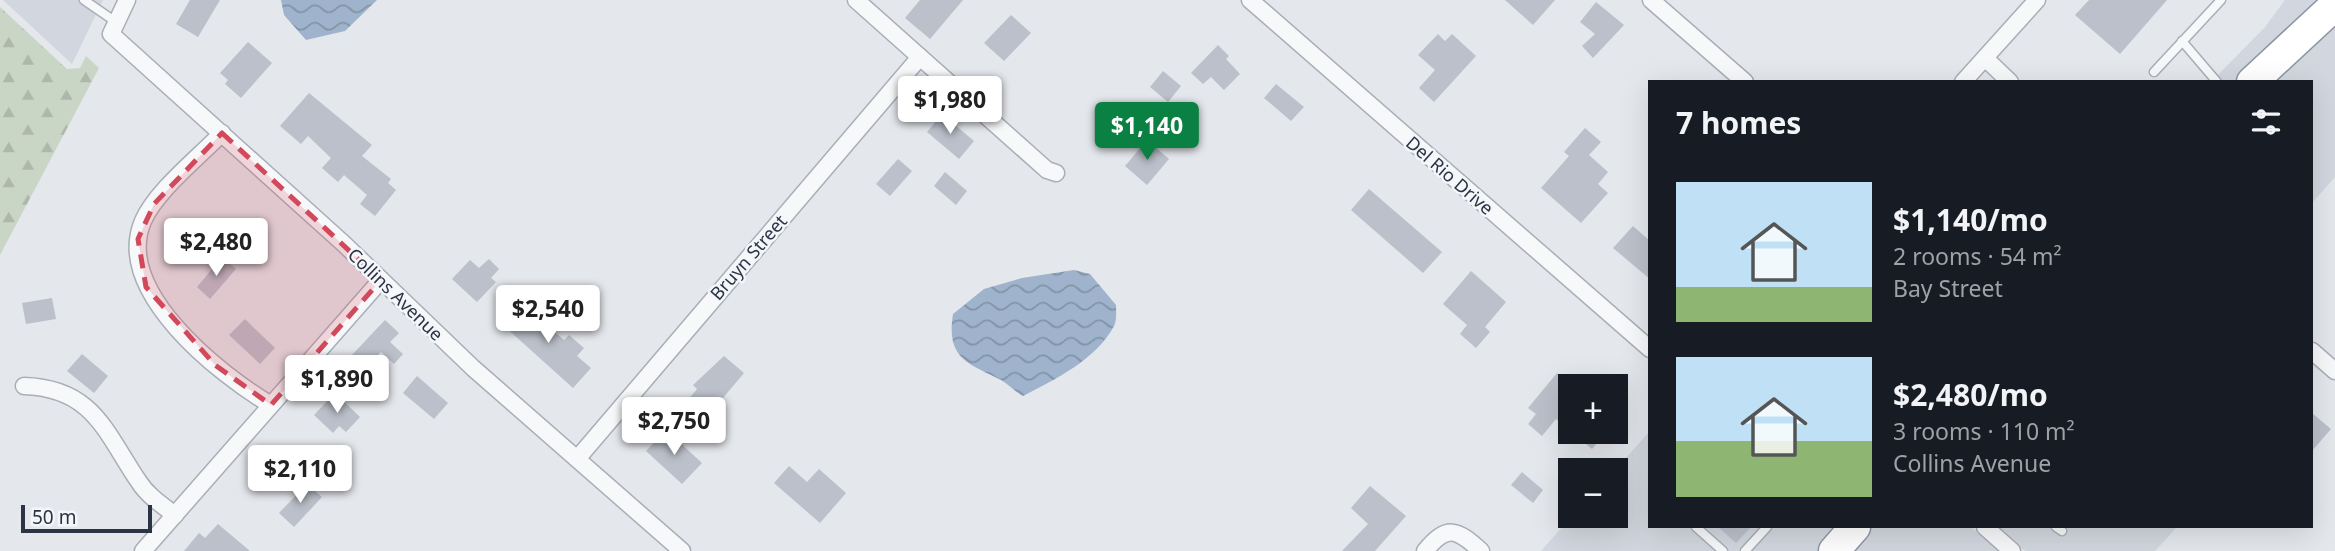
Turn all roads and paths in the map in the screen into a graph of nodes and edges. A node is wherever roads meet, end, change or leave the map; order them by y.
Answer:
1 (84, 0) edge
2 (127, 0) edge
3 (856, 0) edge
4 (1250, 0) edge
5 (1651, 0) edge
6 (2037, 0) edge
7 (2221, 0) edge
8 (2335, 5) edge
9 (114, 28) junction
10 (2182, 41) junction
11 (920, 57) junction
12 (1985, 58) junction
13 (2154, 72) dead end
14 (1743, 80) edge
15 (1965, 80) edge
16 (2008, 80) edge
17 (2215, 80) edge
18 (2254, 80) edge
19 (222, 134) junction
20 (1056, 173) dead end
21 (381, 280) junction
22 (1648, 347) edge
23 (2313, 352) edge
24 (2335, 371) edge
25 (24, 386) dead end
26 (271, 405) junction
27 (577, 459) junction
28 (175, 515) junction
29 (1697, 528) edge
30 (1766, 528) edge
31 (1854, 528) edge
32 (1985, 528) edge
33 (143, 551) edge
34 (682, 551) edge
35 (1425, 551) edge
36 (1481, 551) edge
37 (1723, 551) edge
38 (1745, 551) edge
39 (1833, 551) edge
40 (2012, 551) edge

1 - 9 lane
2 - 9 street
3 - 11 street
4 - 22 street, Del Rio Drive
5 - 14 street
6 - 12 street
7 - 10 lane
8 - 18 highway
9 - 19 street, Collins Avenue
10 - 13 lane
10 - 17 lane
11 - 20 street
11 - 27 street, Bruyn Street
12 - 15 street
12 - 16 street
19 - 21 street, Collins Avenue
19 - 26 street
21 - 26 street
21 - 27 street, Collins Avenue
23 - 24 street
25 - 28 street
26 - 28 street
27 - 34 street, Collins Avenue
28 - 33 street
29 - 37 lane
30 - 38 lane
31 - 39 highway
32 - 40 street
35 - 36 street

